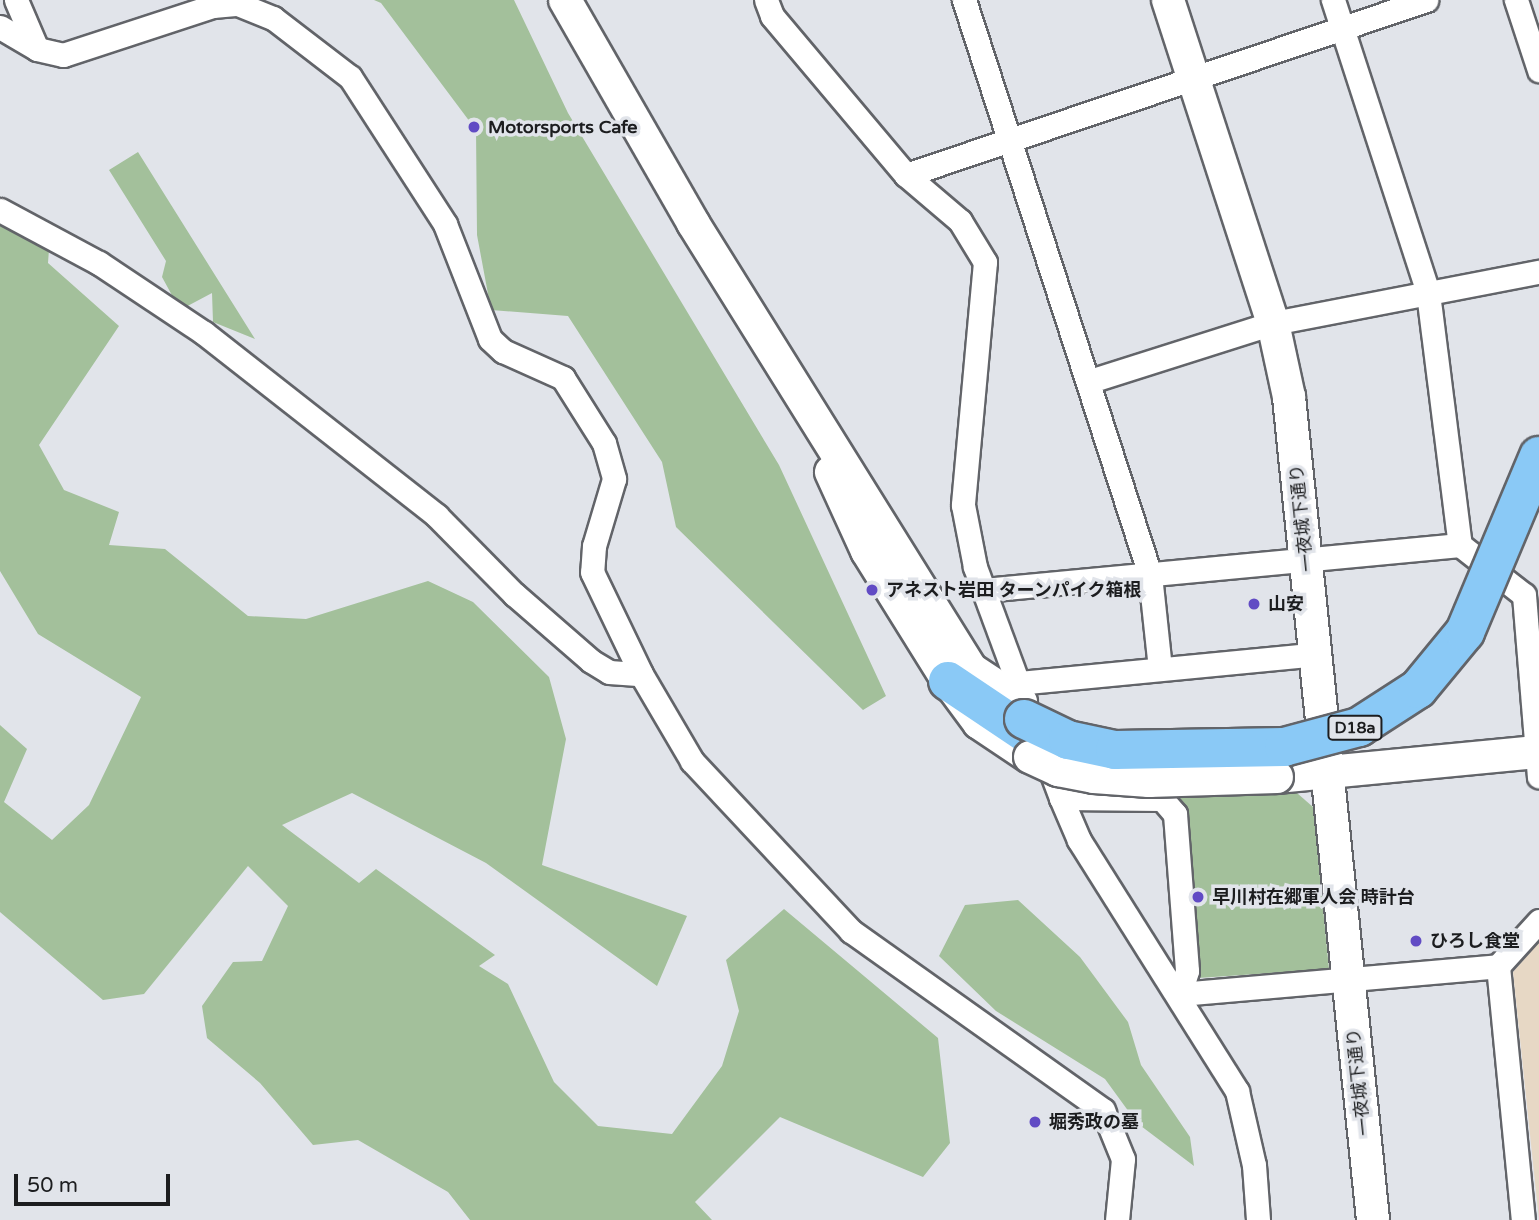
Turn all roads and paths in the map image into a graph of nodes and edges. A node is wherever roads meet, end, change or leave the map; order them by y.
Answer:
1 (16, 0) edge
2 (565, 0) edge
3 (766, 0) edge
4 (964, 0) edge
5 (1168, 0) edge
6 (1333, 0) edge
7 (1426, 0) edge
8 (1516, 0) edge
9 (0, 27) edge
10 (1343, 29) junction
11 (37, 49) junction
12 (1539, 71) edge
13 (1194, 79) junction
14 (1011, 139) junction
15 (906, 175) junction
16 (0, 210) edge
17 (1539, 272) edge
18 (1428, 293) junction
19 (1273, 323) junction
20 (1090, 381) junction
21 (1539, 456) edge
22 (1539, 496) edge
23 (1460, 545) junction
24 (1306, 561) junction
25 (1150, 575) junction
26 (984, 590) junction
27 (1532, 594) edge
28 (1317, 654) junction
29 (1160, 667) junction
30 (641, 674) junction
31 (959, 675) joint
32 (1023, 719) junction
33 (1323, 723) junction
34 (1538, 760) edge
35 (1327, 770) junction
36 (1061, 798) junction
37 (1539, 920) edge
38 (1498, 966) junction
39 (1348, 981) junction
40 (1180, 994) junction
41 (1117, 1220) edge
42 (1258, 1220) edge
43 (1373, 1220) edge
44 (1523, 1220) edge

1 - 11 street
2 - 31 street, D18a
3 - 15 street
4 - 14 street
5 - 13 street, 一夜城下通り
6 - 10 street
7 - 10 street
8 - 12 street
9 - 11 street
10 - 13 street
10 - 18 street
11 - 30 street
13 - 14 street
13 - 19 street, 一夜城下通り
14 - 15 street
14 - 20 street
15 - 26 street
16 - 30 street
17 - 18 street
18 - 19 street
18 - 23 street
19 - 20 street
19 - 24 street, 一夜城下通り
20 - 25 street
21 - 32 highway, D18a, bridge
22 - 32 highway
23 - 24 street
23 - 27 street
24 - 25 street
24 - 28 street, 一夜城下通り
25 - 26 street
25 - 29 street
26 - 32 street
27 - 34 street
28 - 29 street
28 - 33 street, 一夜城下通り
29 - 32 street
30 - 41 street
31 - 32 highway, D18a
32 - 33 street
32 - 35 street, bridge
32 - 36 street
33 - 35 street, 一夜城下通り
34 - 35 street
35 - 39 street, 一夜城下通り
36 - 40 street
36 - 40 street
37 - 38 street
38 - 39 street
38 - 44 street
39 - 40 street
39 - 43 street, 一夜城下通り
40 - 42 street

